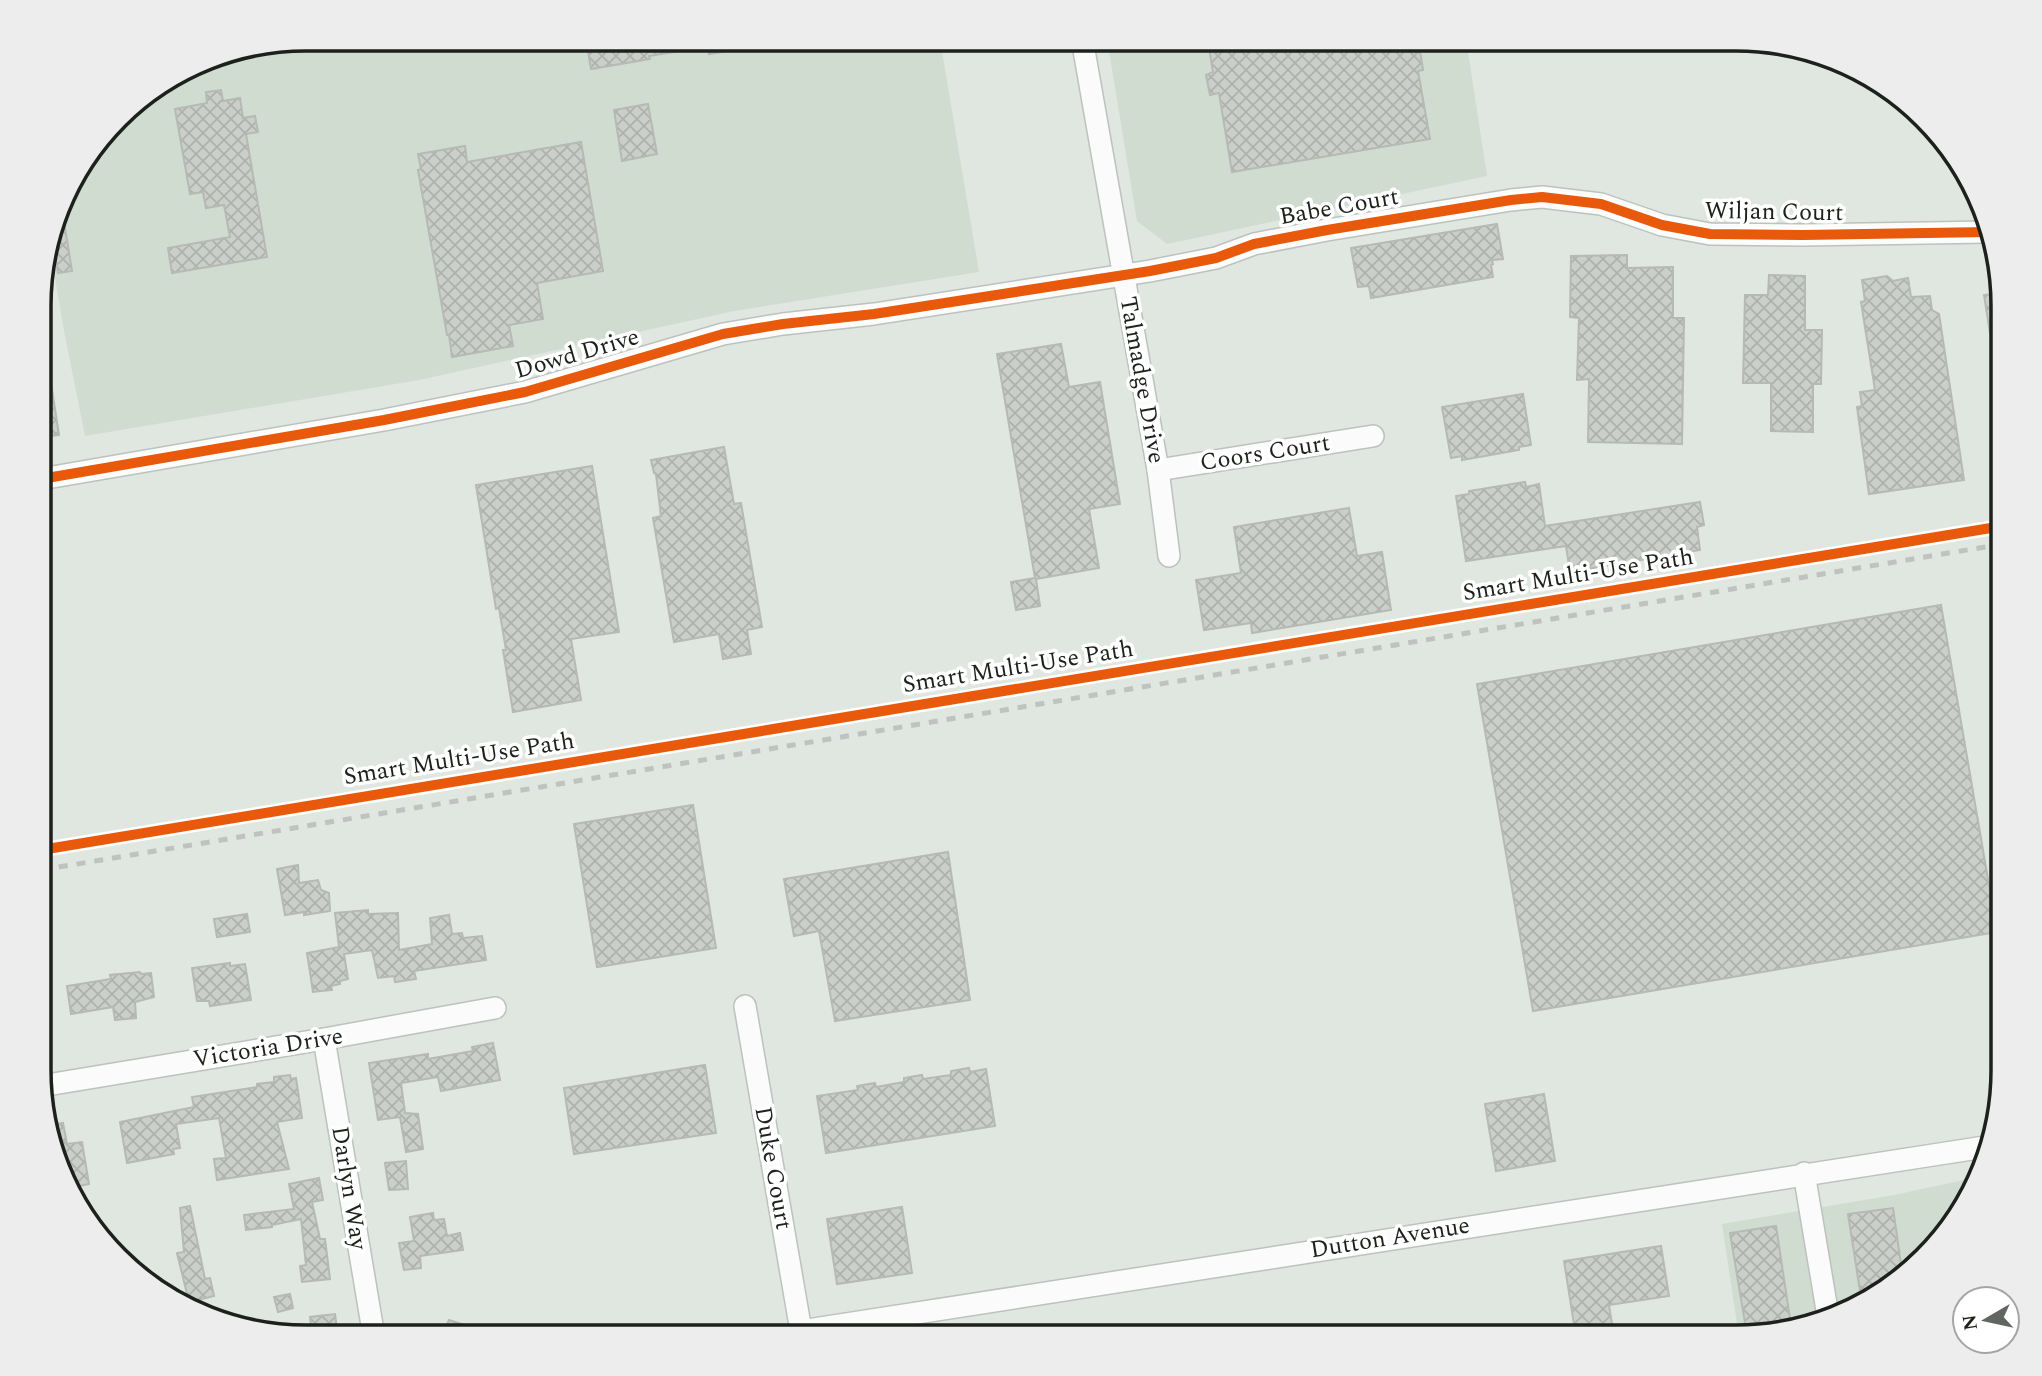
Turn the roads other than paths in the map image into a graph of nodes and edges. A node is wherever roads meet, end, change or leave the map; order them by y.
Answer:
1 (1084, 51) edge
2 (1563, 199) joint
3 (1981, 232) edge
4 (1124, 274) junction
5 (1373, 436) dead end
6 (1158, 470) junction
7 (51, 477) edge
8 (1169, 556) dead end
9 (745, 1006) dead end
10 (495, 1008) dead end
11 (324, 1039) junction
12 (51, 1084) edge
13 (1979, 1148) edge
14 (1804, 1173) junction
15 (1827, 1309) edge
16 (372, 1325) edge
17 (795, 1325) edge
18 (852, 1325) edge

1 - 4 street, Talmadge Drive
2 - 3 street, Wiljan Court
2 - 4 street, Babe Court
4 - 6 street, Talmadge Drive
4 - 7 street, Dowd Drive
5 - 6 street, Coors Court
6 - 8 street, Talmadge Drive
9 - 17 street, Duke Court
10 - 11 street, Victoria Drive
11 - 12 street, Victoria Drive
11 - 16 street, Darlyn Way
13 - 14 street, Dutton Avenue
14 - 15 street
14 - 18 street, Dutton Avenue

